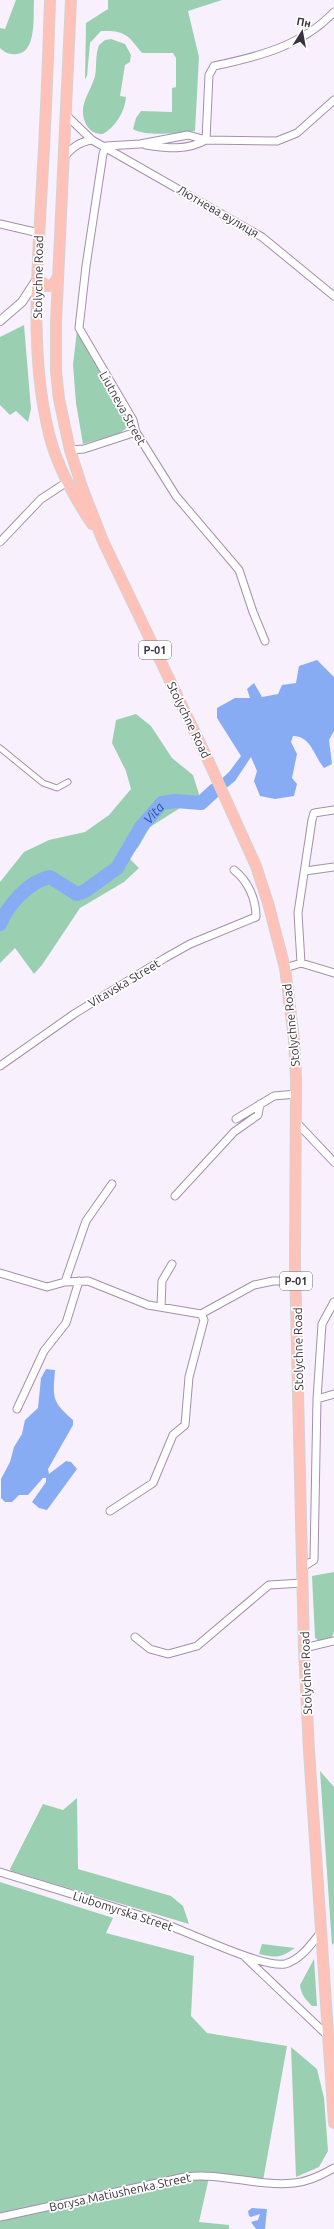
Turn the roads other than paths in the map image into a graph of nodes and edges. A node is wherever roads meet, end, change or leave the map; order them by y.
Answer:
1 (50, 0) edge
2 (70, 0) edge
3 (334, 12) edge
4 (334, 100) edge
5 (65, 114) junction
6 (92, 140) junction
7 (206, 140) junction
8 (140, 144) junction
9 (106, 146) junction
10 (64, 156) junction
11 (0, 224) edge
12 (39, 233) junction
13 (58, 277) junction
14 (38, 278) junction
15 (334, 296) edge
16 (0, 321) edge
17 (136, 432) junction
18 (70, 450) junction
19 (66, 482) junction
20 (103, 541) junction
21 (0, 542) edge
22 (265, 641) dead end
23 (0, 748) edge
24 (68, 782) dead end
25 (334, 810) edge
26 (334, 867) edge
27 (234, 870) dead end
28 (305, 871) junction
29 (301, 963) junction
30 (284, 968) junction
31 (334, 973) edge
32 (0, 1066) edge
33 (297, 1094) junction
34 (260, 1104) junction
35 (236, 1119) dead end
36 (297, 1123) junction
37 (334, 1162) edge
38 (112, 1184) dead end
39 (175, 1196) dead end
40 (172, 1264) dead end
41 (0, 1273) edge
42 (79, 1281) junction
43 (296, 1281) junction
44 (65, 1282) junction
45 (334, 1302) edge
46 (161, 1307) junction
47 (201, 1314) junction
48 (334, 1394) edge
49 (317, 1398) junction
50 (17, 1409) dead end
51 (110, 1511) dead end
52 (303, 1567) junction
53 (303, 1583) junction
54 (135, 1637) dead end
55 (334, 1641) edge
56 (304, 1648) junction
57 (0, 1872) edge
58 (321, 1932) junction
59 (244, 1956) junction
60 (328, 2036) junction
61 (334, 2123) edge
62 (334, 2168) edge
63 (0, 2218) edge

1 - 12 main road, Stolychne Road
2 - 5 main road, Stolychne Road
3 - 7 street
4 - 7 street
5 - 6 street, Лютнева вулиця
5 - 10 main road, Stolychne Road
6 - 9 street, Лютнева вулиця
6 - 10 street
7 - 8 street
7 - 8 street
8 - 9 street
9 - 15 street, Лютнева вулиця
9 - 17 street, Liutneva Street
10 - 13 main road, Stolychne Road
11 - 12 street
12 - 14 main road, Stolychne Road
13 - 14 main road
13 - 18 main road, Stolychne Road
14 - 16 street
14 - 19 main road, Stolychne Road
17 - 18 street
17 - 22 street, Liutneva Street
18 - 20 main road, Stolychne Road
19 - 20 main road, Stolychne Road
19 - 21 street
20 - 30 main road, Stolychne Road / Р-01
23 - 24 street
25 - 28 street
26 - 28 street
27 - 32 street, Vitavska Street
28 - 29 street
29 - 30 street
29 - 31 street
30 - 33 main road, Stolychne Road / Р-01
33 - 34 street
33 - 36 main road, Stolychne Road / Р-01
34 - 35 street
34 - 39 street
36 - 37 street
36 - 43 main road, Stolychne Road / Р-01
38 - 44 street
40 - 46 street
41 - 44 street
42 - 44 street
42 - 46 street
42 - 50 street
43 - 47 street
43 - 52 main road, Stolychne Road / Р-01
45 - 49 street
46 - 47 street
47 - 51 street
48 - 49 street
49 - 52 street
52 - 53 main road, Stolychne Road / Р-01
53 - 54 street
53 - 56 main road, Stolychne Road / Р-01
55 - 56 street
56 - 58 main road, Stolychne Road / Р-01
57 - 59 street, Liubomyrska Street
58 - 59 street, Liubomyrska Street
58 - 60 main road, Stolychne Road / Р-01
59 - 60 street, Liubomyrska Street
60 - 61 main road, Stolychne Road / Р-01
62 - 63 street, Borysa Matiushenka Street

